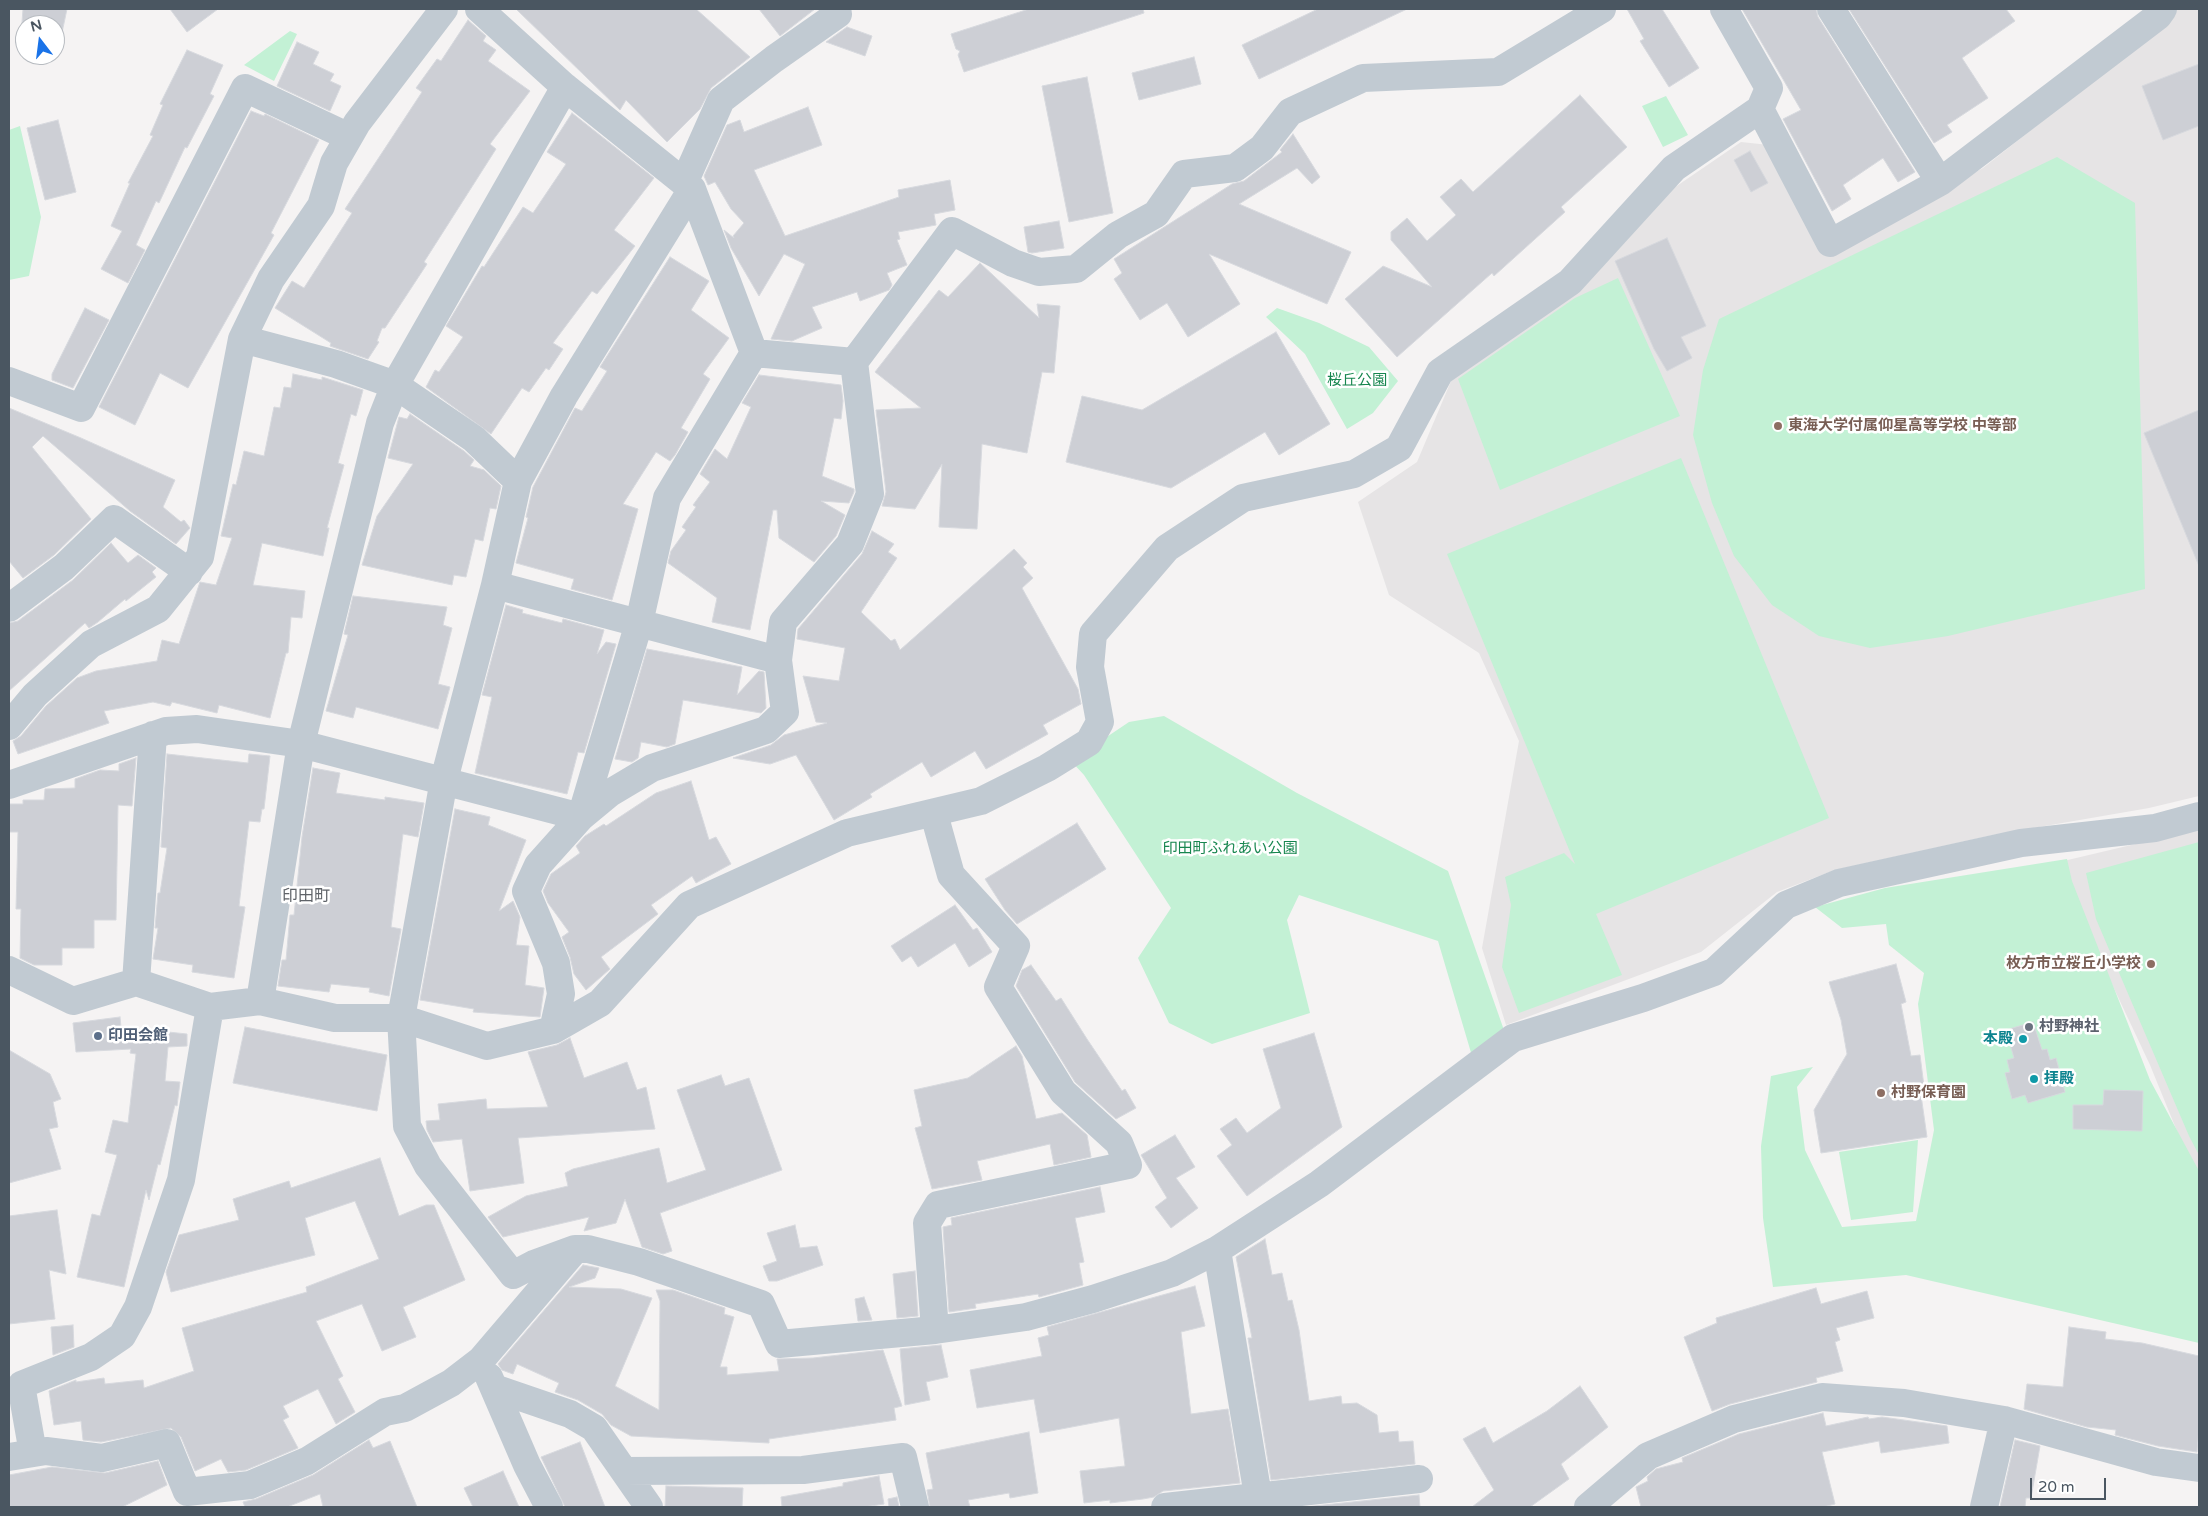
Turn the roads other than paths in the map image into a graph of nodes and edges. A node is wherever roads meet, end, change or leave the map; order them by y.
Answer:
1 (444, 9) edge
2 (479, 9) edge
3 (1602, 9) edge
4 (1724, 9) edge
5 (1831, 9) edge
6 (2163, 9) edge
7 (838, 14) dead end
8 (565, 87) junction
9 (1760, 109) junction
10 (349, 137) junction
11 (1940, 182) junction
12 (688, 186) junction
13 (242, 340) junction
14 (754, 353) junction
15 (854, 362) junction
16 (9, 381) edge
17 (395, 385) junction
18 (518, 481) junction
19 (189, 572) junction
20 (495, 585) junction
21 (9, 608) edge
22 (639, 623) junction
23 (778, 660) junction
24 (13, 712) edge
25 (153, 735) junction
26 (301, 744) junction
27 (444, 780) junction
28 (9, 785) edge
29 (934, 814) junction
30 (2199, 816) edge
31 (581, 817) junction
32 (9, 970) edge
33 (136, 982) junction
34 (260, 1001) junction
35 (210, 1007) junction
36 (401, 1018) junction
37 (553, 1030) junction
38 (575, 1249) junction
39 (1217, 1250) junction
40 (935, 1330) junction
41 (481, 1360) junction
42 (494, 1388) junction
43 (2004, 1420) junction
44 (21, 1455) edge
45 (2199, 1468) edge
46 (624, 1471) junction
47 (1419, 1479) dead end
48 (1258, 1496) junction
49 (549, 1507) edge
50 (649, 1507) edge
51 (915, 1507) edge
52 (1166, 1507) edge
53 (1588, 1507) edge
54 (1984, 1507) edge

1 - 10 street
2 - 8 street
3 - 15 street
4 - 9 street
5 - 11 street
6 - 11 street
7 - 12 street
8 - 12 street
8 - 17 street
9 - 11 street
9 - 29 street
10 - 13 street
10 - 16 street
12 - 14 street
12 - 18 street
13 - 17 street
13 - 19 street
14 - 15 street
14 - 22 street
15 - 23 street
17 - 18 street
17 - 26 street
18 - 20 street
19 - 21 street
19 - 24 street
20 - 22 street
20 - 27 street
22 - 23 street
22 - 31 street
23 - 31 street
25 - 26 street
25 - 28 street
25 - 33 street
26 - 27 street
26 - 34 street
27 - 31 street
27 - 36 street
29 - 37 street
29 - 40 street
30 - 39 street
31 - 37 street
32 - 33 street
33 - 35 street
34 - 35 street
34 - 36 street
35 - 44 street
36 - 37 street
36 - 38 street
38 - 40 street
38 - 41 street
39 - 40 street
39 - 48 street
41 - 42 street
41 - 44 street
42 - 46 street
42 - 49 street
43 - 45 street
43 - 53 street
43 - 54 street
46 - 50 street
46 - 51 street
47 - 48 street
48 - 52 street

